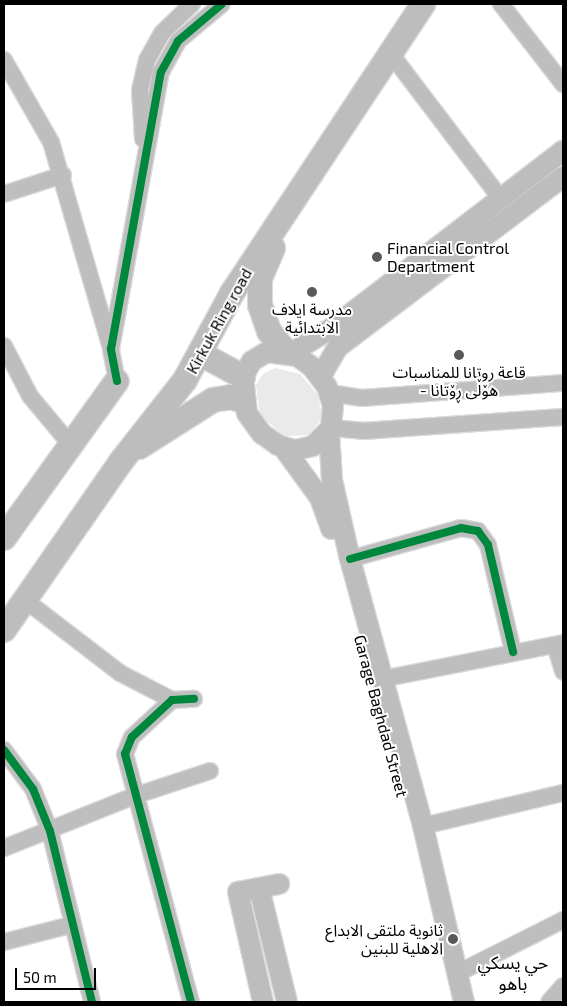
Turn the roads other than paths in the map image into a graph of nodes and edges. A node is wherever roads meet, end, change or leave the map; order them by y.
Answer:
1 (192, 4) edge
2 (222, 4) edge
3 (423, 4) edge
4 (501, 4) edge
5 (391, 54) junction
6 (4, 60) edge
7 (563, 84) edge
8 (563, 151) edge
9 (146, 154) junction
10 (62, 175) junction
11 (563, 177) edge
12 (4, 194) edge
13 (501, 199) junction
14 (281, 218) junction
15 (4, 346) edge
16 (111, 349) junction
17 (288, 352) junction
18 (201, 354) junction
19 (243, 377) junction
20 (117, 382) joint
21 (563, 383) edge
22 (325, 385) junction
23 (243, 402) junction
24 (563, 416) edge
25 (330, 430) junction
26 (70, 444) junction
27 (283, 447) junction
28 (128, 452) junction
29 (4, 538) edge
30 (350, 560) junction
31 (25, 600) junction
32 (4, 630) edge
33 (559, 644) edge
34 (513, 652) junction
35 (563, 672) edge
36 (382, 679) junction
37 (194, 699) dead end
38 (172, 700) junction
39 (4, 750) edge
40 (210, 771) dead end
41 (563, 792) edge
42 (134, 796) junction
43 (423, 826) junction
44 (50, 831) junction
45 (4, 848) edge
46 (279, 884) dead end
47 (259, 888) junction
48 (563, 920) edge
49 (71, 925) junction
50 (4, 942) edge
51 (563, 986) edge
52 (458, 996) edge
53 (92, 1002) edge
54 (191, 1002) edge
55 (263, 1002) edge
56 (287, 1002) edge
57 (549, 1002) edge

1 - 9 street
2 - 9 street
3 - 5 highway, Kirkuk Ring road
4 - 7 street
5 - 13 street
5 - 14 highway, Kirkuk Ring road
6 - 10 street
8 - 13 main road
9 - 16 street
10 - 12 street
10 - 16 street
11 - 22 main road
13 - 17 main road
14 - 17 highway
14 - 18 highway, Kirkuk Ring road
15 - 26 street
16 - 20 street
17 - 19 main road
17 - 22 main road
18 - 19 highway
18 - 28 highway, Kirkuk Ring road
19 - 23 main road
20 - 26 highway
21 - 22 street
22 - 25 main road
23 - 27 main road
23 - 28 highway
24 - 25 street
25 - 27 main road
25 - 30 main road, Garage Baghdad Street
26 - 29 highway
27 - 52 main road, Garage Baghdad Street
28 - 31 highway, Kirkuk Ring road
30 - 34 street
30 - 36 main road, Garage Baghdad Street
31 - 32 highway, Kirkuk Ring road
31 - 38 street
33 - 34 street
33 - 35 street
34 - 36 street
36 - 43 main road, Garage Baghdad Street
37 - 38 street
38 - 42 street
39 - 44 street
40 - 42 street
41 - 43 street
42 - 44 street
42 - 54 street
43 - 52 main road, Garage Baghdad Street
44 - 45 street
44 - 49 street
46 - 47 main road
47 - 55 main road
47 - 56 main road
48 - 52 street
49 - 50 street
49 - 53 street
51 - 57 street

